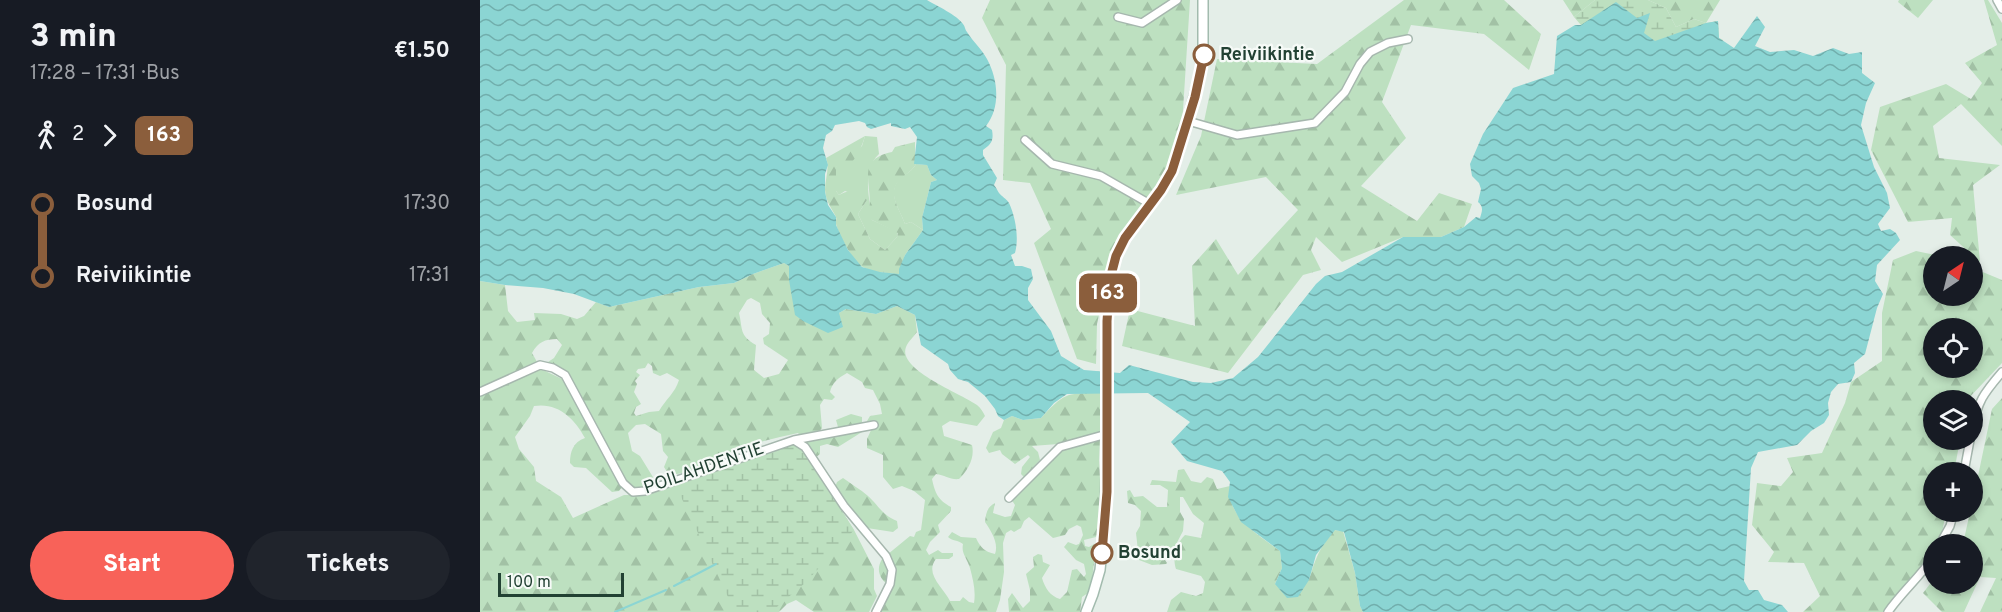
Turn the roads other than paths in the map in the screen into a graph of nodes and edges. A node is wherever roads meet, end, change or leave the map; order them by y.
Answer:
1 (1177, 0) edge
2 (1203, 0) edge
3 (1997, 0) edge
4 (2002, 9) edge
5 (1118, 17) dead end
6 (1408, 39) dead end
7 (1188, 121) junction
8 (1025, 140) dead end
9 (1150, 204) junction
10 (2002, 372) edge
11 (480, 392) edge
12 (1983, 394) edge
13 (874, 425) dead end
14 (1107, 434) junction
15 (794, 440) junction
16 (1009, 498) dead end
17 (1923, 572) edge
18 (876, 612) edge
19 (1086, 612) edge
20 (1887, 612) edge

1 - 5 street
2 - 7 street
3 - 4 street
6 - 7 street
7 - 9 street
8 - 9 street
9 - 14 street
10 - 12 street
11 - 15 street, POILAHDENTIE
13 - 15 street
14 - 16 street
14 - 19 street
15 - 18 street
17 - 20 street

